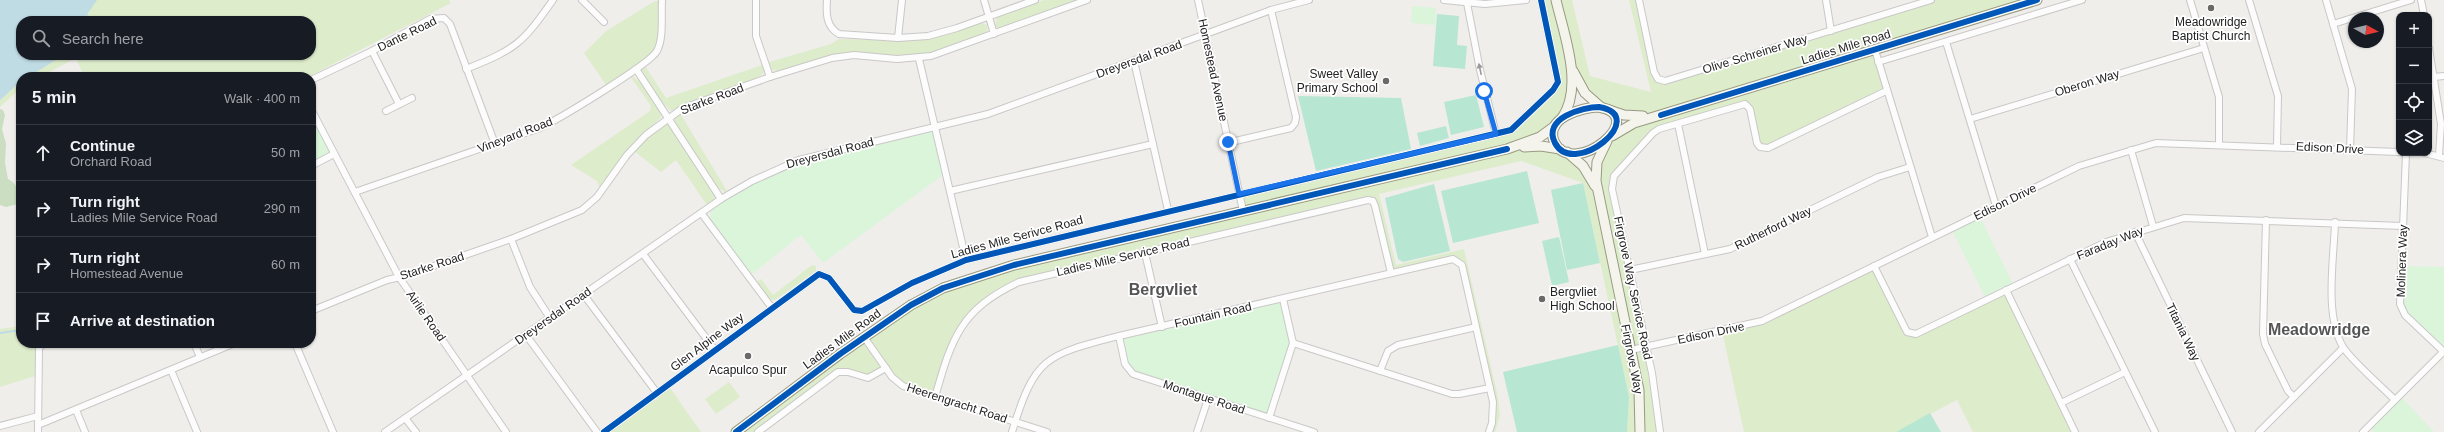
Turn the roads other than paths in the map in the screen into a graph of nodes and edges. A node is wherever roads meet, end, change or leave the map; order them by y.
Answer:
1 (553, 0) edge
2 (582, 0) edge
3 (662, 0) edge
4 (756, 0) edge
5 (827, 0) edge
6 (902, 0) edge
7 (984, 0) edge
8 (1034, 0) edge
9 (1087, 0) edge
10 (1198, 0) edge
11 (1307, 0) edge
12 (1444, 0) edge
13 (1526, 0) edge
14 (1541, 0) edge
15 (1556, 0) edge
16 (1639, 0) edge
17 (1826, 0) edge
18 (1931, 0) edge
19 (2037, 0) edge
20 (2082, 0) edge
21 (2190, 0) edge
22 (2249, 0) edge
23 (2326, 0) edge
24 (2411, 0) edge
25 (2421, 0) edge
26 (1467, 3) junction
27 (1908, 3) edge
28 (1271, 10) junction
29 (2423, 12) edge
30 (988, 17) junction
31 (604, 22) dead end
32 (2334, 24) junction
33 (1831, 31) junction
34 (994, 34) junction
35 (1205, 34) junction
36 (898, 38) junction
37 (1946, 42) junction
38 (2204, 48) junction
39 (1875, 50) junction
40 (372, 51) junction
41 (1569, 58) junction
42 (919, 59) junction
43 (1134, 61) junction
44 (1878, 62) junction
45 (2432, 65) edge
46 (466, 69) junction
47 (636, 69) junction
48 (2444, 76) edge
49 (770, 77) junction
50 (2434, 77) junction
51 (316, 78) edge
52 (1886, 91) junction
53 (412, 98) dead end
54 (399, 104) junction
55 (1604, 108) junction
56 (386, 110) dead end
57 (1661, 115) junction
58 (669, 117) junction
59 (316, 119) edge
60 (1970, 119) junction
61 (1558, 123) junction
62 (1678, 124) junction
63 (935, 127) junction
64 (1496, 134) junction
65 (1609, 138) junction
66 (1228, 142) junction
67 (495, 144) junction
68 (1153, 144) junction
69 (2219, 144) junction
70 (2276, 146) junction
71 (1507, 149) junction
72 (2350, 149) junction
73 (2131, 150) junction
74 (1564, 151) junction
75 (2396, 152) edge
76 (334, 154) junction
77 (2432, 155) edge
78 (2406, 156) edge
79 (2442, 157) edge
80 (316, 163) edge
81 (1910, 167) junction
82 (950, 191) junction
83 (355, 192) junction
84 (1598, 193) junction
85 (1239, 194) junction
86 (721, 200) junction
87 (1996, 206) junction
88 (1168, 210) junction
89 (1243, 211) junction
90 (702, 214) junction
91 (2266, 220) junction
92 (2335, 222) junction
93 (2154, 226) junction
94 (2403, 226) junction
95 (2135, 232) junction
96 (1932, 237) junction
97 (511, 239) junction
98 (1145, 253) junction
99 (643, 254) junction
100 (1705, 254) junction
101 (2070, 259) junction
102 (966, 260) junction
103 (1874, 266) junction
104 (1630, 270) junction
105 (1391, 274) junction
106 (824, 275) joint
107 (399, 277) junction
108 (2006, 290) junction
109 (584, 295) junction
110 (1282, 299) junction
111 (772, 308) junction
112 (316, 309) edge
113 (550, 318) junction
114 (1162, 327) junction
115 (1476, 327) junction
116 (526, 335) junction
117 (1119, 336) junction
118 (864, 337) junction
119 (1293, 343) junction
120 (1646, 347) junction
121 (39, 348) edge
122 (196, 348) edge
123 (222, 348) edge
124 (297, 348) edge
125 (2343, 348) junction
126 (715, 350) junction
127 (1631, 350) junction
128 (2444, 352) edge
129 (200, 357) junction
130 (886, 368) junction
131 (171, 370) junction
132 (1380, 371) junction
133 (2125, 372) junction
134 (467, 375) junction
135 (1490, 388) junction
136 (657, 393) junction
137 (935, 397) junction
138 (2294, 397) junction
139 (1208, 399) junction
140 (2395, 400) junction
141 (2061, 403) junction
142 (76, 410) junction
143 (38, 416) junction
144 (405, 418) junction
145 (1269, 418) junction
146 (1015, 422) junction
147 (38, 425) junction
148 (0, 426) edge
149 (2366, 431) edge
150 (38, 432) edge
151 (85, 432) edge
152 (197, 432) edge
153 (333, 432) edge
154 (385, 432) edge
155 (416, 432) edge
156 (506, 432) edge
157 (597, 432) edge
158 (604, 432) edge
159 (736, 432) edge
160 (758, 432) edge
161 (1012, 432) edge
162 (1047, 432) edge
163 (1198, 432) edge
164 (1314, 432) edge
165 (1490, 432) edge
166 (1640, 432) edge
167 (1660, 432) edge
168 (2075, 432) edge
169 (2155, 432) edge
170 (2232, 432) edge
171 (2259, 432) edge

1 - 46 street
2 - 31 street
3 - 47 street, Vineyard Road
4 - 49 street
5 - 36 street
6 - 36 street
7 - 30 street
8 - 30 street
9 - 34 street, Starke Road
10 - 35 street, Homestead Avenue
11 - 28 street, Dreyersdal Road
12 - 26 street
13 - 26 street
14 - 64 street
15 - 41 main road
16 - 33 street, Olive Schreiner Way
17 - 33 street
18 - 27 street, Olive Schreiner Way
19 - 39 main road, Ladies Mile Road
20 - 37 street
21 - 38 street
22 - 70 street
23 - 32 street
24 - 32 street
25 - 29 street
64 -> 26 street
27 - 33 street, Olive Schreiner Way
28 - 35 street, Dreyersdal Road
28 - 66 street
30 - 34 street
30 - 36 street
32 - 72 street
34 - 42 street, Starke Road
35 - 43 street, Dreyersdal Road
35 - 66 street, Homestead Avenue
37 - 44 street
37 - 60 street
38 - 60 street, Oberon Way
38 - 69 street
39 - 44 street
39 - 57 main road, Ladies Mile Road
40 - 46 street, Dante Road
40 - 51 street, Dante Road
40 - 54 street
41 - 55 main road
41 - 61 main road
42 - 49 street, Starke Road
42 - 63 street
43 - 63 street, Dreyersdal Road
43 - 68 street
44 - 52 street
45 - 50 street
46 - 67 street, Dante Road
47 - 58 street
47 - 67 street, Vineyard Road
48 - 50 street
49 - 58 street, Starke Road
50 - 79 street
52 - 62 street
52 - 81 street
53 - 54 street
54 - 56 street
55 - 57 main road, Ladies Mile Road
55 - 61 main road
55 - 65 main road
57 - 65 main road, Ladies Mile Road
58 - 86 street
58 - 97 street, Starke Road
59 - 76 street, Airlie Road
60 - 87 street
61 - 71 main road, Ladies Mile Road
61 - 74 main road
62 - 100 street
62 - 104 street, Firgrove Way Service Road
63 - 82 street
63 - 86 street, Dreyersdal Road
64 - 85 street
65 - 74 main road
65 - 84 main road, Firgrove Way
66 - 85 street, Homestead Avenue
67 - 83 street, Vineyard Road
68 - 82 street
68 - 88 street
69 - 70 street, Edison Drive
69 - 73 street, Edison Drive
70 - 72 street, Edison Drive
71 - 74 main road, Ladies Mile Road
71 - 89 main road, Ladies Mile Road
72 - 75 street, Edison Drive
73 - 87 street, Edison Drive
73 - 93 street
74 - 84 main road, Firgrove Way
76 - 80 street
76 - 83 street, Airlie Road
77 - 79 street
78 - 94 street, Molinera Way
81 - 96 street
81 - 100 street, Rutherford Way
82 - 102 street
83 - 107 street, Airlie Road
84 - 127 main road, Firgrove Way
85 - 88 street, Ladies Mile Serivce Road
85 - 89 street, Homestead Avenue
86 - 90 street, Dreyersdal Road
87 - 96 street, Edison Drive
88 - 102 street, Ladies Mile Serivce Road
89 - 118 main road, Ladies Mile Road
90 - 99 street, Dreyersdal Road
90 - 111 street
91 - 92 street, Faraday Way
91 - 93 street, Faraday Way
91 - 138 street
92 - 94 street, Faraday Way
92 - 125 street
93 - 95 street, Faraday Way
94 - 128 street, Molinera Way
95 - 101 street, Faraday Way
95 - 170 street, Titania Way
96 - 103 street, Edison Drive
97 - 107 street, Starke Road
97 - 113 street
98 - 105 street, Ladies Mile Service Road
98 - 114 street
98 - 137 street, Ladies Mile Service Road
99 - 109 street, Dreyersdal Road
99 - 126 street
100 - 104 street, Rutherford Way
101 - 108 street, Faraday Way
101 - 133 street
102 - 106 street, Ladies Mile Serivce Road
103 - 108 street, Faraday Way
103 - 120 street, Edison Drive
104 - 120 street, Firgrove Way Service Road
105 - 110 street, Fountain Road
105 - 115 street, Fountain Road
106 - 111 street, Glen Alpine Way
107 - 112 street, Starke Road
107 - 134 street, Airlie Road
108 - 141 street
109 - 113 street, Dreyersdal Road
109 - 136 street
110 - 114 street, Fountain Road
110 - 119 street
111 - 126 street, Glen Alpine Way
113 - 116 street, Dreyersdal Road
114 - 117 street, Fountain Road
115 - 132 street
115 - 135 street
116 - 134 street, Dreyersdal Road
116 - 157 street
117 - 139 street, Montague Road
117 - 146 street, Fountain Road
118 - 130 street, Heerengracht Road
118 - 159 main road, Ladies Mile Road
119 - 132 street
119 - 145 street
120 - 127 street, Edison Drive
120 - 167 street, Firgrove Way Service Road
121 - 143 street
122 - 129 street
123 - 129 street
124 - 153 street
125 - 138 street
125 - 140 street
126 - 136 street, Glen Alpine Way
127 - 166 main road, Firgrove Way
128 - 140 street
129 - 131 street
130 - 137 street, Heerengracht Road
130 - 160 street
131 - 142 street
131 - 152 street
132 - 135 street
133 - 141 street
133 - 169 street
134 - 144 street, Dreyersdal Road
134 - 156 street, Airlie Road
135 - 165 street
136 - 158 street, Glen Alpine Way
137 - 146 street, Heerengracht Road
138 - 171 street
139 - 145 street, Montague Road
139 - 163 street
140 - 149 street
141 - 168 street
142 - 147 street
142 - 151 street
143 - 147 street
143 - 148 street
144 - 154 street, Dreyersdal Road
144 - 155 street
145 - 164 street, Montague Road
146 - 161 street, Fountain Road
146 - 162 street, Heerengracht Road
147 - 150 street

